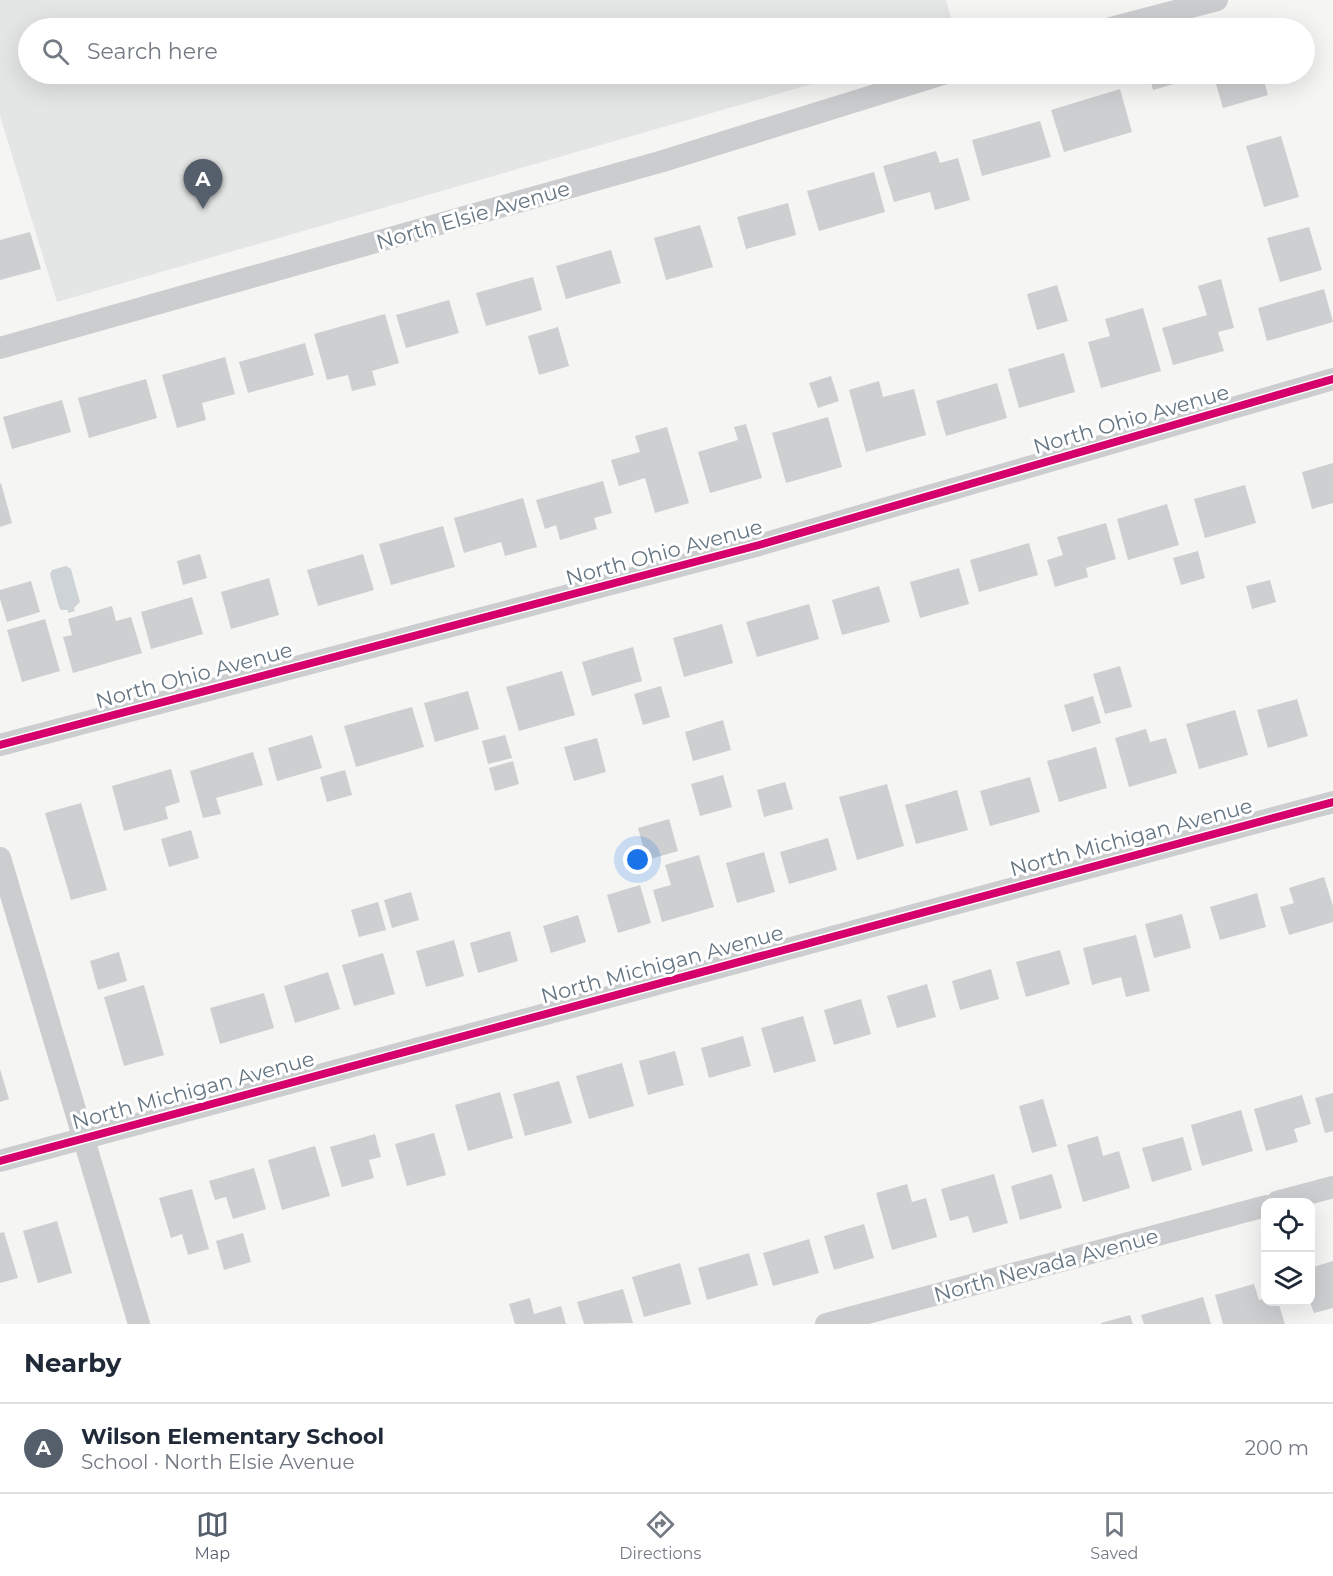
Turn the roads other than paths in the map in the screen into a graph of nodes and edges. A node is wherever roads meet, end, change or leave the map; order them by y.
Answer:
1 (1217, 0) edge
2 (1149, 18) edge
3 (911, 84) edge
4 (0, 348) edge
5 (1333, 379) edge
6 (0, 745) edge
7 (1333, 802) edge
8 (0, 858) edge
9 (83, 1138) junction
10 (0, 1161) edge
11 (1333, 1187) edge
12 (1294, 1198) edge
13 (1261, 1207) edge
14 (139, 1324) edge
15 (826, 1324) edge

1 - 2 street
3 - 4 street, North Elsie Avenue
5 - 6 street, North Ohio Avenue
7 - 9 street, North Michigan Avenue
8 - 9 street
9 - 10 street, North Michigan Avenue
9 - 14 street
11 - 12 street
13 - 15 street, North Nevada Avenue

